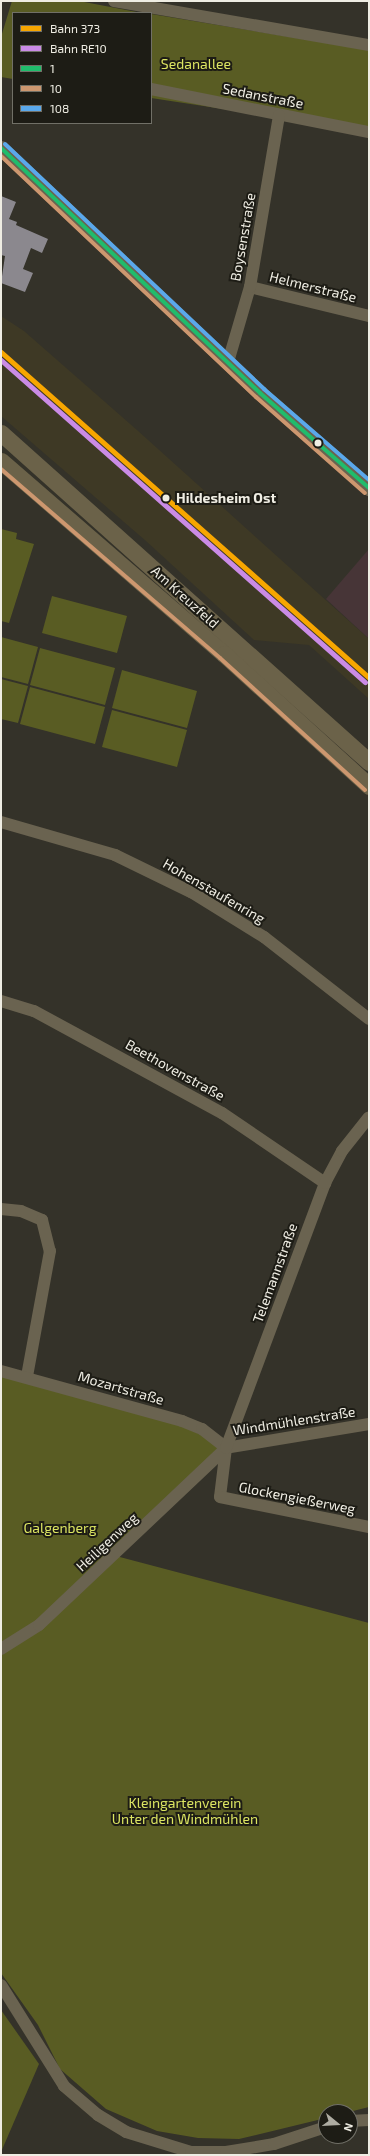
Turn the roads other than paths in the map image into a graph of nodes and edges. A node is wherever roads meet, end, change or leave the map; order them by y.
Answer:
1 (114, 1) edge
2 (369, 45) edge
3 (152, 89) edge
4 (279, 115) junction
5 (369, 132) edge
6 (1, 148) edge
7 (250, 287) junction
8 (369, 316) edge
9 (228, 362) junction
10 (1, 432) edge
11 (1, 460) edge
12 (369, 488) edge
13 (369, 762) edge
14 (369, 786) edge
15 (1, 822) edge
16 (1, 1001) edge
17 (369, 1019) edge
18 (369, 1118) edge
19 (325, 1183) junction
20 (1, 1209) edge
21 (1, 1371) edge
22 (27, 1376) junction
23 (369, 1424) edge
24 (226, 1448) junction
25 (220, 1497) joint
26 (369, 1527) edge
27 (1, 1649) edge
28 (1, 1985) edge
29 (369, 2120) edge
30 (358, 2121) edge
31 (318, 2130) edge

1 - 2 street
3 - 4 street, Sedanstraße
4 - 5 street, Sedanstraße
4 - 7 street, Boysenstraße
6 - 9 street
7 - 8 street, Helmerstraße
7 - 9 street, Boysenstraße
9 - 12 street
10 - 13 main road, Am Kreuzfeld
11 - 14 main road, Am Kreuzfeld
15 - 17 street, Hohenstaufenring
16 - 19 street, Beethovenstraße
18 - 19 street, Telemannstraße
19 - 24 street, Telemannstraße
20 - 22 street
21 - 22 street, Mozartstraße
22 - 24 street, Mozartstraße
23 - 24 street, Windmühlenstraße
24 - 25 street, Windmühlenstraße
24 - 27 street, Heiligenweg
25 - 26 street, Glockengießerweg
28 - 31 street
29 - 30 street

